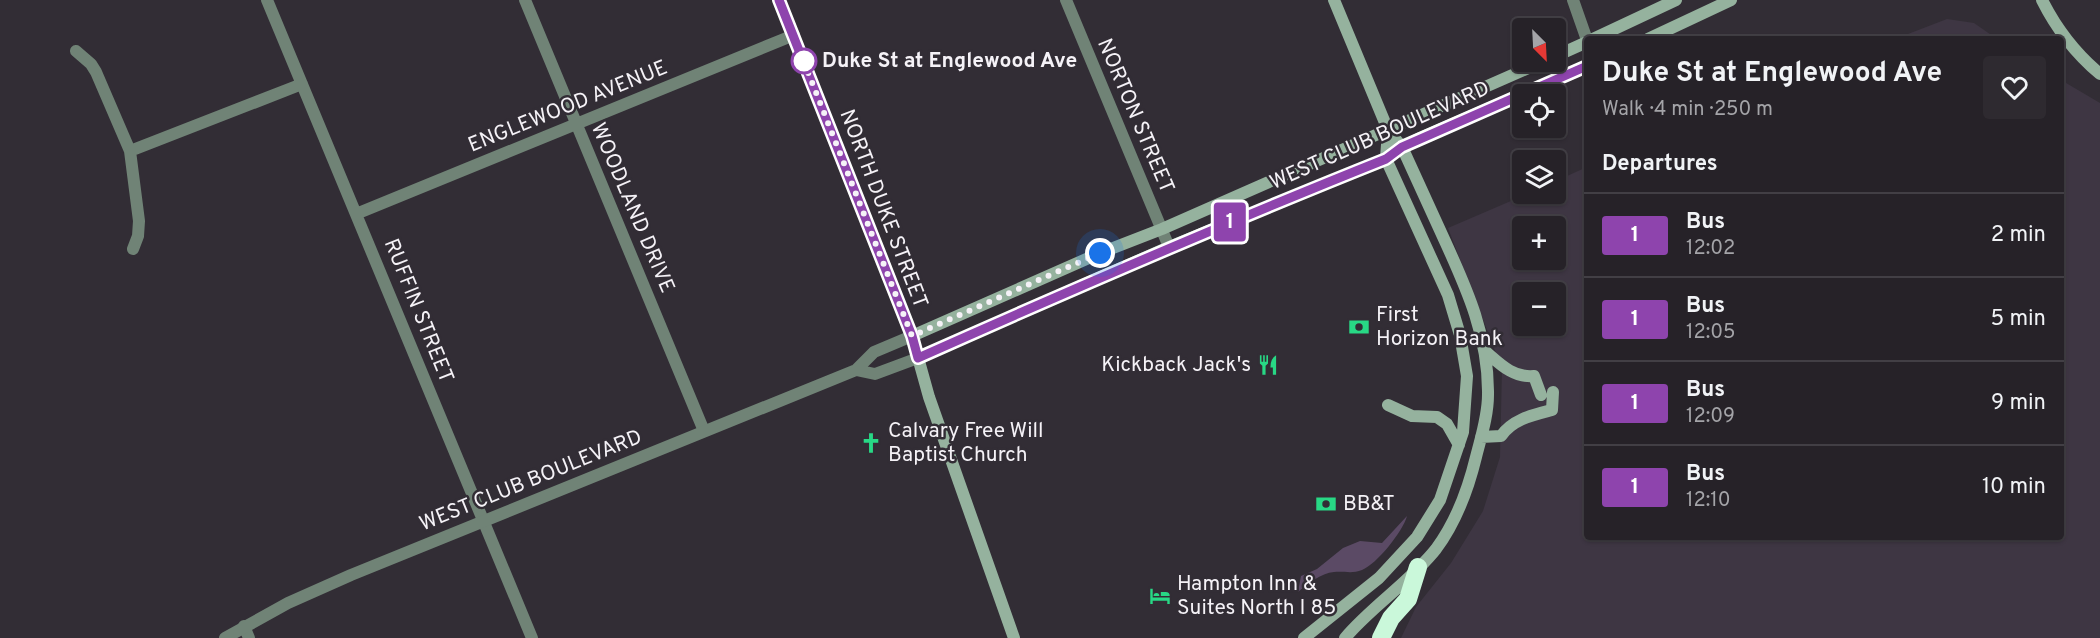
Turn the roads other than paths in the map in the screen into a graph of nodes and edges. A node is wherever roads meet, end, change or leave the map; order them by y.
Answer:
1 (267, 0) edge
2 (525, 0) edge
3 (779, 0) edge
4 (1066, 0) edge
5 (1334, 0) edge
6 (1573, 0) edge
7 (1676, 0) edge
8 (1731, 0) edge
9 (2042, 0) edge
10 (794, 35) junction
11 (1585, 36) edge
12 (1599, 36) edge
13 (1654, 36) edge
14 (1584, 42) edge
15 (76, 51) dead end
16 (1566, 51) edge
17 (1584, 67) edge
18 (1519, 72) edge
19 (2100, 74) edge
20 (302, 84) junction
21 (576, 124) junction
22 (1388, 130) junction
23 (1402, 147) junction
24 (130, 151) junction
25 (1386, 159) junction
26 (356, 214) junction
27 (1162, 229) junction
28 (1169, 247) junction
29 (133, 249) dead end
30 (912, 336) junction
31 (1485, 351) junction
32 (918, 358) junction
33 (856, 370) junction
34 (1388, 405) dead end
35 (704, 431) junction
36 (1481, 437) junction
37 (1459, 445) junction
38 (483, 521) junction
39 (1419, 567) junction
40 (246, 632) edge
41 (225, 638) edge
42 (532, 638) edge
43 (1014, 638) edge
44 (1304, 638) edge
45 (1345, 638) edge
46 (1381, 638) edge

1 - 20 street, RUFFIN STREET
2 - 21 street, WOODLAND DRIVE
3 - 10 main road, NORTH DUKE STREET
4 - 27 street, NORTON STREET
5 - 22 main road
6 - 11 street
7 - 12 main road
8 - 13 main road
9 - 19 main road
10 - 21 street, ENGLEWOOD AVENUE
10 - 30 main road, NORTH DUKE STREET
14 - 16 main road
15 - 24 street
17 - 23 main road, WEST CLUB BOULEVARD
18 - 22 main road, WEST CLUB BOULEVARD
20 - 24 street
20 - 26 street, RUFFIN STREET
21 - 26 street, ENGLEWOOD AVENUE
21 - 35 street, WOODLAND DRIVE
22 - 23 main road
22 - 25 main road
22 - 27 main road, WEST CLUB BOULEVARD
23 - 25 main road, WEST CLUB BOULEVARD
23 - 31 main road
24 - 29 street
25 - 28 main road, WEST CLUB BOULEVARD
25 - 37 main road
26 - 38 street, RUFFIN STREET
27 - 28 street, NORTON STREET
27 - 30 main road, WEST CLUB BOULEVARD
28 - 32 main road, WEST CLUB BOULEVARD
30 - 32 main road, NORTH DUKE STREET
30 - 33 street, WEST CLUB BOULEVARD
31 - 36 main road
31 - 36 main road
32 - 33 street, WEST CLUB BOULEVARD
32 - 43 main road, NORTH DUKE STREET
33 - 35 street, WEST CLUB BOULEVARD
34 - 37 main road
35 - 38 street, WEST CLUB BOULEVARD
36 - 39 main road
37 - 44 main road
38 - 40 street, WEST CLUB BOULEVARD
38 - 42 street, RUFFIN STREET
39 - 45 main road
39 - 46 highway
40 - 41 street, WEST CLUB BOULEVARD

